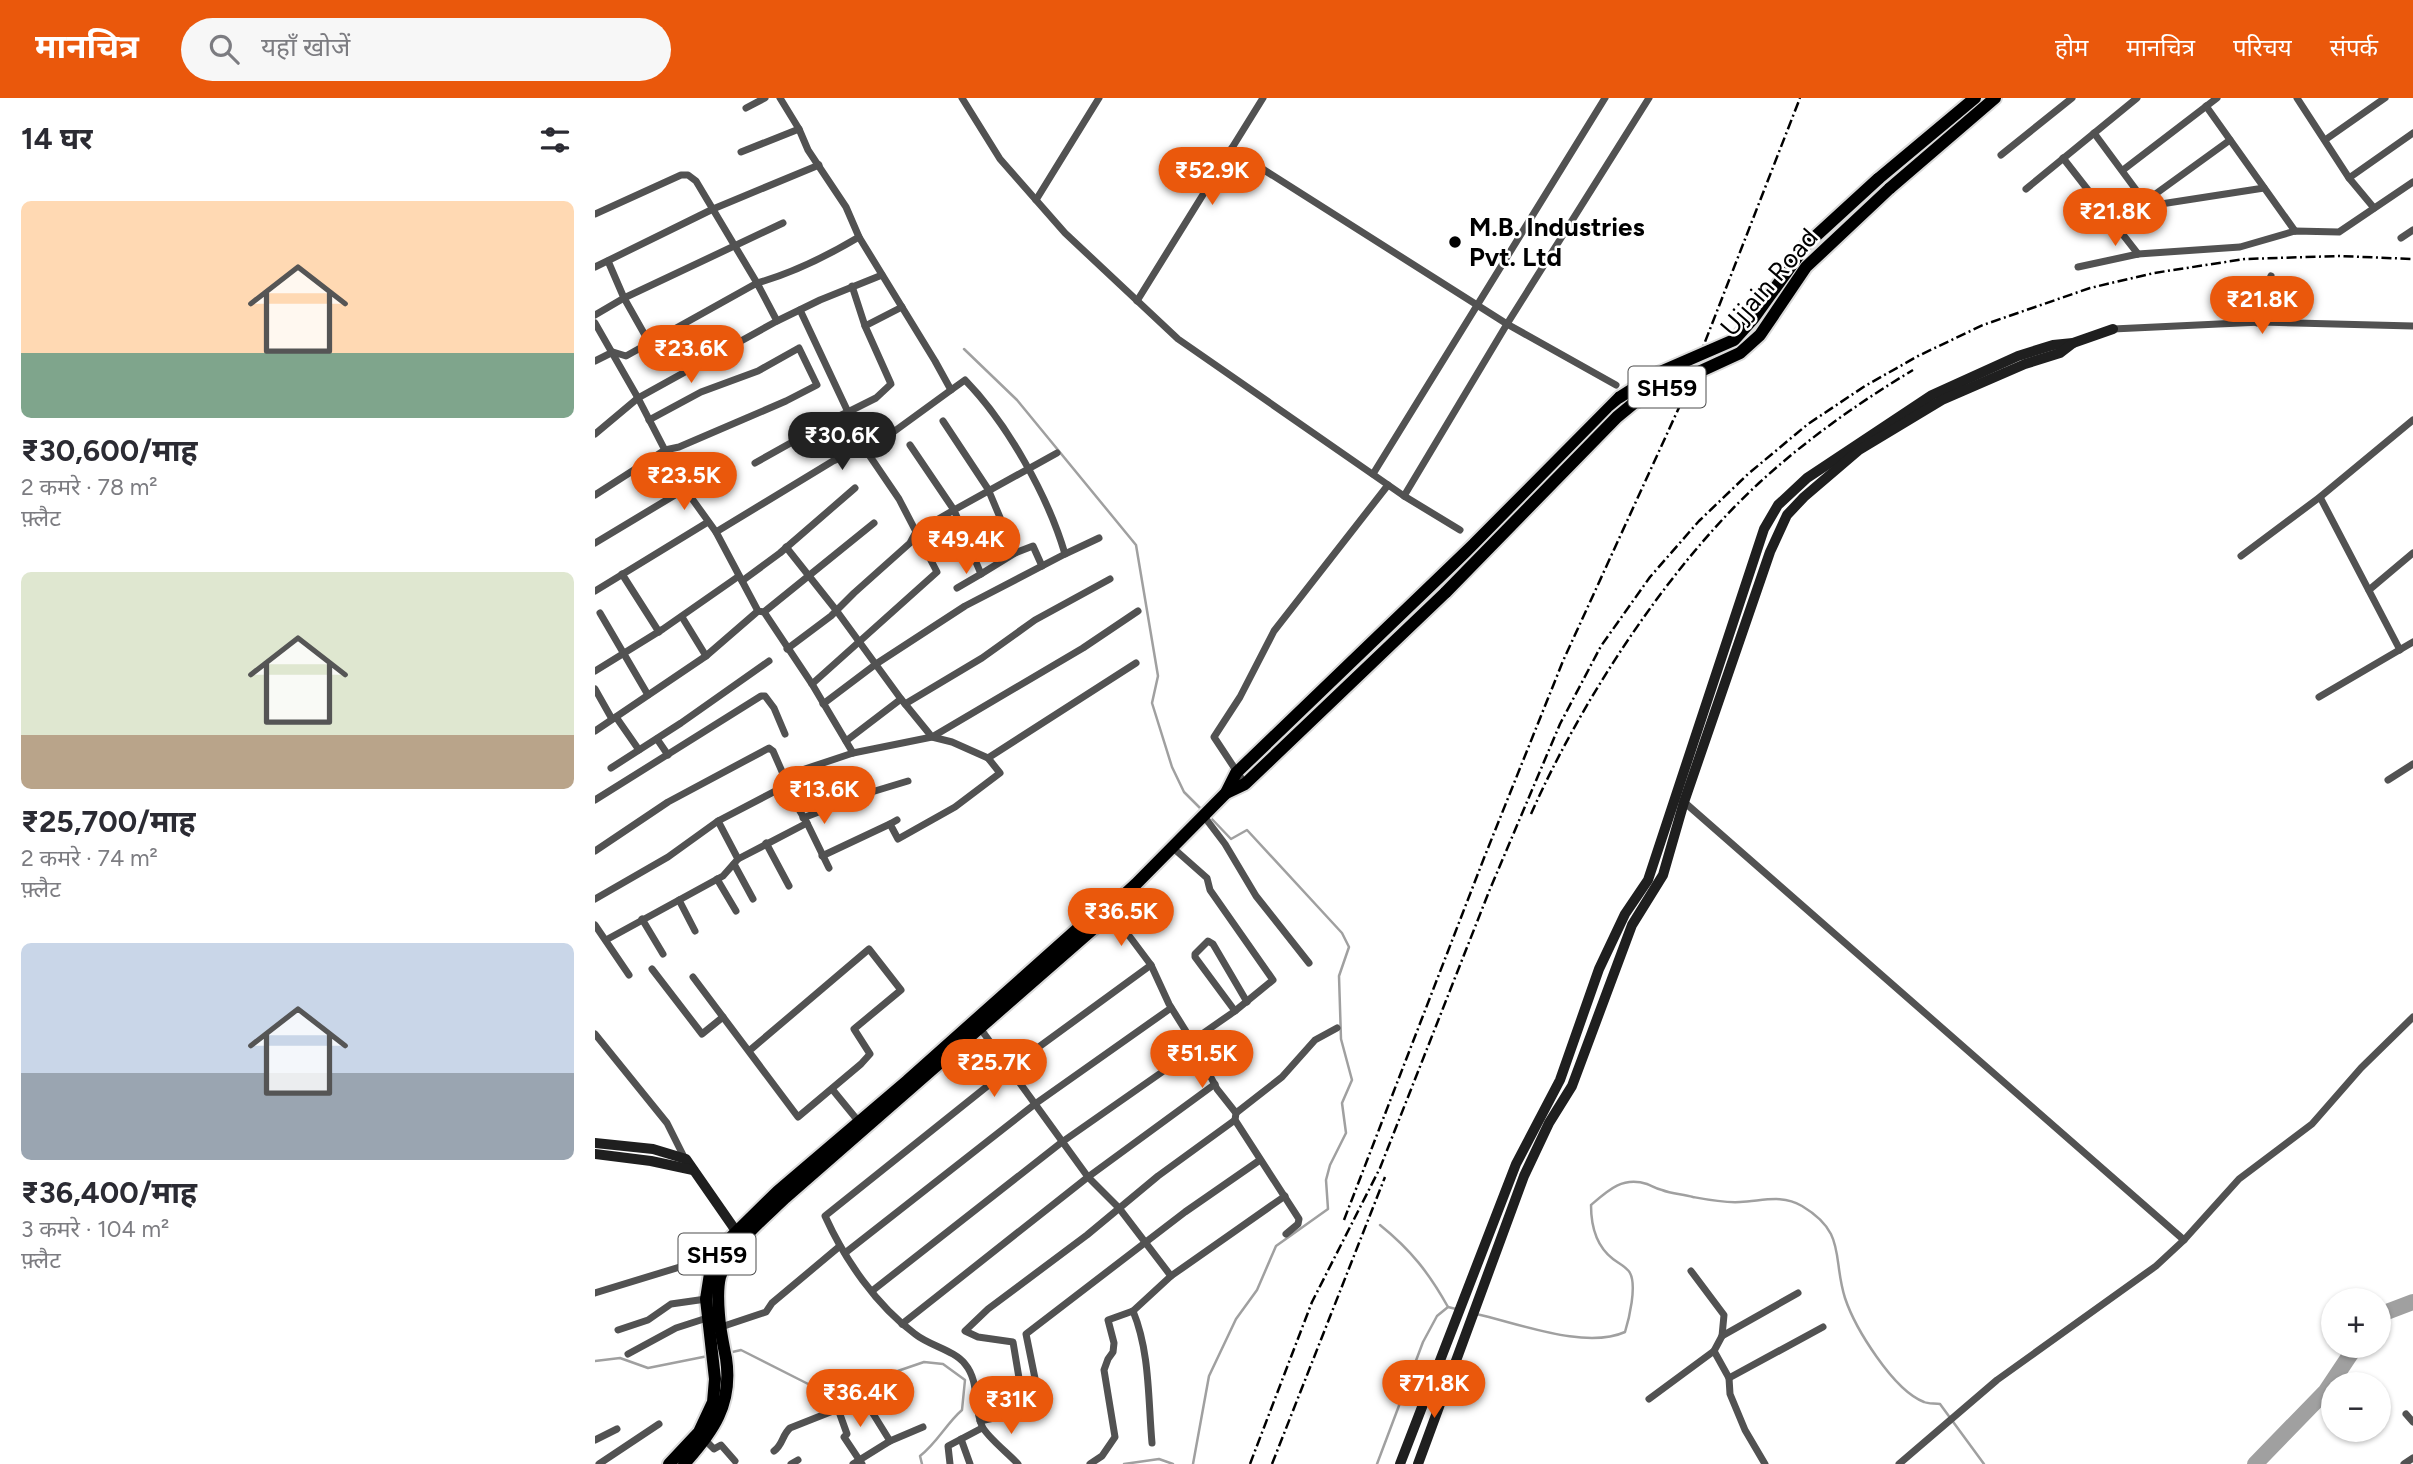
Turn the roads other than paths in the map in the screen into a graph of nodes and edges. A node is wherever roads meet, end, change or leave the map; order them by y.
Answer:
1 (765, 98) edge
2 (780, 98) edge
3 (962, 98) edge
4 (1099, 98) edge
5 (1263, 98) edge
6 (1605, 98) edge
7 (1650, 98) edge
8 (1975, 98) edge
9 (1995, 98) edge
10 (2072, 98) edge
11 (2137, 98) edge
12 (2217, 98) edge
13 (2297, 98) edge
14 (2385, 98) edge
15 (2206, 106) junction
16 (746, 108) dead end
17 (799, 129) junction
18 (2094, 133) junction
19 (2413, 133) edge
20 (2230, 140) junction
21 (2325, 140) junction
22 (1231, 149) junction
23 (741, 152) dead end
24 (2001, 155) dead end
25 (2063, 158) junction
26 (819, 165) junction
27 (2123, 170) junction
28 (2349, 178) junction
29 (2413, 182) edge
30 (2264, 188) junction
31 (2026, 189) dead end
32 (1036, 200) junction
33 (2144, 202) junction
34 (2374, 208) junction
35 (713, 209) junction
36 (595, 214) edge
37 (783, 223) dead end
38 (2114, 224) junction
39 (2413, 230) edge
40 (2295, 231) junction
41 (859, 237) junction
42 (2401, 237) dead end
43 (736, 245) junction
44 (2138, 254) junction
45 (608, 261) junction
46 (595, 267) edge
47 (2078, 267) dead end
48 (882, 275) junction
49 (2271, 276) dead end
50 (757, 283) junction
51 (852, 286) junction
52 (624, 298) junction
53 (1137, 300) junction
54 (1477, 305) junction
55 (902, 307) junction
56 (800, 310) junction
57 (595, 315) edge
58 (777, 321) junction
59 (595, 323) edge
60 (2257, 323) junction
61 (1507, 324) junction
62 (865, 326) junction
63 (2413, 326) edge
64 (2113, 330) joint
65 (2073, 343) junction
66 (650, 344) junction
67 (613, 352) junction
68 (595, 361) edge
69 (972, 374) dead end
70 (965, 380) junction
71 (1616, 385) dead end
72 (951, 390) junction
73 (638, 398) junction
74 (849, 412) junction
75 (839, 416) junction
76 (649, 420) junction
77 (2413, 420) edge
78 (943, 421) dead end
79 (846, 430) dead end
80 (595, 434) edge
81 (910, 445) dead end
82 (866, 448) junction
83 (665, 450) junction
84 (1057, 453) dead end
85 (755, 463) dead end
86 (1029, 468) junction
87 (1373, 474) junction
88 (1388, 485) junction
89 (855, 488) dead end
90 (685, 489) junction
91 (988, 489) junction
92 (595, 495) edge
93 (1404, 496) junction
94 (2320, 497) junction
95 (954, 510) junction
96 (708, 522) junction
97 (874, 523) dead end
98 (1460, 530) dead end
99 (716, 532) junction
100 (916, 532) junction
101 (1099, 538) dead end
102 (595, 544) edge
103 (786, 547) junction
104 (2413, 553) edge
105 (1015, 554) junction
106 (1065, 554) junction
107 (2241, 556) dead end
108 (1042, 566) junction
109 (622, 574) junction
110 (981, 574) junction
111 (809, 576) junction
112 (741, 578) junction
113 (1110, 579) dead end
114 (957, 588) dead end
115 (2369, 590) junction
116 (595, 591) edge
117 (836, 610) junction
118 (1137, 611) dead end
119 (761, 612) junction
120 (600, 613) dead end
121 (681, 617) junction
122 (659, 632) junction
123 (859, 642) junction
124 (2413, 642) edge
125 (787, 649) junction
126 (2400, 650) junction
127 (624, 654) junction
128 (706, 656) junction
129 (769, 661) dead end
130 (1136, 663) dead end
131 (876, 664) junction
132 (595, 671) edge
133 (813, 684) junction
134 (595, 689) edge
135 (648, 695) junction
136 (2319, 697) dead end
137 (903, 702) junction
138 (823, 704) junction
139 (614, 718) junction
140 (595, 731) edge
141 (785, 734) dead end
142 (932, 737) junction
143 (657, 739) junction
144 (846, 741) junction
145 (639, 750) junction
146 (853, 753) junction
147 (668, 755) junction
148 (988, 758) junction
149 (2413, 764) edge
150 (611, 768) dead end
151 (1236, 773) junction
152 (785, 776) junction
153 (2388, 779) dead end
154 (908, 781) dead end
155 (1245, 784) junction
156 (785, 786) junction
157 (1675, 794) junction
158 (1222, 797) junction
159 (595, 800) edge
160 (1684, 802) junction
161 (1203, 815) junction
162 (805, 820) junction
163 (718, 821) junction
164 (766, 843) junction
165 (1172, 847) junction
166 (595, 851) edge
167 (822, 856) junction
168 (736, 861) junction
169 (829, 868) dead end
170 (717, 879) junction
171 (789, 886) dead end
172 (1124, 895) junction
173 (595, 899) edge
174 (753, 899) dead end
175 (679, 900) junction
176 (736, 911) dead end
177 (1108, 916) junction
178 (642, 919) junction
179 (595, 925) edge
180 (695, 931) dead end
181 (606, 940) junction
182 (663, 954) dead end
183 (1308, 963) dead end
184 (1151, 965) junction
185 (652, 969) dead end
186 (629, 975) dead end
187 (693, 976) dead end
188 (1247, 1002) junction
189 (1171, 1007) junction
190 (1235, 1012) junction
191 (723, 1017) junction
192 (2413, 1017) edge
193 (981, 1028) junction
194 (1338, 1028) dead end
195 (595, 1034) edge
196 (1193, 1045) junction
197 (749, 1051) junction
198 (1010, 1068) junction
199 (1215, 1084) junction
200 (832, 1089) junction
201 (1035, 1104) junction
202 (1236, 1116) junction
203 (859, 1122) junction
204 (1062, 1142) junction
205 (595, 1143) edge
206 (595, 1154) edge
207 (686, 1160) junction
208 (1260, 1160) junction
209 (693, 1170) junction
210 (1088, 1177) junction
211 (1285, 1196) junction
212 (1119, 1208) junction
213 (1286, 1234) dead end
214 (738, 1237) junction
215 (2184, 1241) junction
216 (1145, 1242) junction
217 (842, 1250) junction
218 (711, 1267) junction
219 (1692, 1271) dead end
220 (1171, 1276) junction
221 (872, 1291) junction
222 (595, 1293) edge
223 (1798, 1293) dead end
224 (706, 1299) junction
225 (1133, 1311) junction
226 (707, 1318) junction
227 (902, 1324) junction
228 (1823, 1327) dead end
229 (618, 1330) dead end
230 (715, 1335) junction
231 (1722, 1336) junction
232 (1714, 1351) junction
233 (628, 1354) dead end
234 (721, 1378) junction
235 (1729, 1378) junction
236 (991, 1388) dead end
237 (1649, 1399) dead end
238 (867, 1404) dead end
239 (2406, 1415) dead end
240 (2413, 1422) edge
241 (659, 1424) dead end
242 (981, 1424) junction
243 (923, 1427) dead end
244 (617, 1429) dead end
245 (961, 1439) junction
246 (595, 1440) edge
247 (705, 1440) junction
248 (890, 1441) junction
249 (1151, 1443) dead end
250 (773, 1451) dead end
251 (2413, 1458) edge
252 (735, 1461) dead end
253 (858, 1463) edge
254 (599, 1464) edge
255 (669, 1464) edge
256 (684, 1464) edge
257 (950, 1464) edge
258 (970, 1464) edge
259 (1018, 1464) edge
260 (1090, 1464) edge
261 (1400, 1464) edge
262 (1418, 1464) edge
263 (1765, 1464) edge
264 (1899, 1464) edge
265 (2404, 1464) edge

1 - 16 street
2 - 17 street
3 - 32 street
4 - 32 street
5 - 22 street
6 - 54 street
7 - 61 street
8 - 151 main road, SH59, bridge
9 - 155 main road, Ujjain Road / SH59, bridge
10 - 24 street
11 - 18 street
12 - 15 street
13 - 21 street
14 - 21 street
15 - 20 street
15 - 27 street
17 - 23 street
17 - 26 street
18 - 25 street
18 - 27 street
19 - 28 street
20 - 30 street
20 - 33 street
21 - 28 street
22 - 53 street
22 - 54 street
25 - 31 street
25 - 38 street
26 - 35 street
26 - 41 street
27 - 33 street
28 - 34 street
29 - 34 street
30 - 33 street
30 - 40 street
32 - 53 street
33 - 38 street
34 - 40 street
35 - 36 street
35 - 43 street
35 - 45 street
37 - 43 street
38 - 44 street
39 - 42 street
40 - 44 street
41 - 48 street
41 - 50 street
43 - 50 street
43 - 52 street
44 - 47 street
45 - 46 street
45 - 52 street
48 - 51 street
48 - 55 street
49 - 60 street
50 - 58 street
50 - 66 street
51 - 56 street
51 - 62 street
52 - 57 street
52 - 66 street
53 - 87 street
54 - 61 street
54 - 87 street
55 - 62 street
55 - 72 street
56 - 58 street
56 - 74 street
58 - 73 street
59 - 67 street
60 - 63 street
60 - 64 street
61 - 71 street
61 - 93 street
62 - 74 street
64 - 65 street
65 - 157 street
65 - 160 street
66 - 67 street
67 - 68 street
67 - 73 street
69 - 70 street
70 - 72 street
70 - 86 street
72 - 82 street
73 - 76 street
73 - 80 street
74 - 75 street
74 - 82 street
75 - 79 street
75 - 85 street
76 - 83 street
76 - 83 street
77 - 94 street
78 - 91 street
81 - 95 street
82 - 99 street
82 - 100 street
83 - 90 street
83 - 92 street
84 - 86 street
86 - 91 street
86 - 106 street
87 - 88 street
88 - 93 street
88 - 151 street
89 - 103 street
90 - 96 street
90 - 102 street
91 - 95 street
91 - 105 street
93 - 98 street
94 - 107 street
94 - 115 street
95 - 100 street
95 - 110 street
96 - 99 street
96 - 109 street
97 - 111 street
99 - 112 street
100 - 117 street
100 - 123 street
101 - 106 street
103 - 111 street
103 - 112 street
104 - 115 street
105 - 108 street
105 - 110 street
106 - 108 street
108 - 131 street
109 - 116 street
109 - 122 street
110 - 114 street
111 - 117 street
111 - 119 street
112 - 119 street
112 - 121 street
113 - 137 street
115 - 126 street
117 - 123 street
117 - 125 street
118 - 142 street
119 - 125 street
119 - 128 street
120 - 127 street
121 - 122 street
121 - 128 street
122 - 127 street
123 - 131 street
123 - 133 street
124 - 126 street
125 - 133 street
126 - 136 street
127 - 132 street
127 - 135 street
128 - 135 street
129 - 143 street
130 - 148 street
131 - 137 street
131 - 138 street
133 - 138 street
134 - 139 street
135 - 139 street
137 - 142 street
137 - 144 street
138 - 144 street
139 - 140 street
139 - 145 street
141 - 147 street
142 - 146 street
142 - 148 street
143 - 145 street
143 - 147 street
144 - 146 street
145 - 150 street
146 - 152 street
147 - 159 street
148 - 167 street
149 - 153 street
151 - 155 street
151 - 158 main road, SH59
152 - 156 street
152 - 166 street
154 - 162 street
155 - 158 main road, SH59
156 - 162 street
156 - 163 street
157 - 160 street
157 - 261 street
158 - 161 main road, SH59
160 - 215 street
160 - 262 street
161 - 165 main road, SH59
161 - 183 street
162 - 164 street
162 - 167 street
163 - 168 street
163 - 173 street
164 - 168 street
164 - 171 street
165 - 172 main road, SH59
165 - 188 street
167 - 169 street
168 - 170 street
168 - 174 street
170 - 175 street
170 - 176 street
172 - 177 main road, SH59
172 - 203 main road, SH59
175 - 178 street
175 - 180 street
177 - 184 street
177 - 193 main road, SH59
178 - 181 street
178 - 182 street
179 - 181 street
181 - 186 street
184 - 189 street
184 - 198 street
185 - 191 street
187 - 191 street
188 - 190 street
188 - 190 street
189 - 196 street
189 - 201 street
190 - 196 street
191 - 197 street
192 - 215 street
193 - 198 street
193 - 214 main road, SH59
194 - 202 street
195 - 207 street
196 - 199 street
196 - 204 street
197 - 200 street
197 - 200 street
198 - 201 street
198 - 217 street
199 - 202 street
199 - 210 street
200 - 203 street
201 - 204 street
201 - 217 street
202 - 208 street
202 - 212 street
203 - 214 main road, SH59
204 - 210 street
204 - 221 street
205 - 207 street
206 - 209 street
207 - 209 street
208 - 211 street
208 - 216 street
209 - 214 street
210 - 212 street
210 - 227 street
211 - 213 street
211 - 220 street
212 - 216 street
212 - 236 street
214 - 218 main road, SH59
214 - 230 main road, SH59
215 - 264 street
216 - 220 street
216 - 242 street
217 - 221 street
217 - 230 street
218 - 222 street
218 - 224 main road, SH59
219 - 231 street
220 - 225 street
221 - 227 street
223 - 231 street
224 - 226 main road, SH59
224 - 229 street
225 - 249 street
225 - 260 street
226 - 230 main road, SH59
226 - 233 street
227 - 242 street
228 - 235 street
230 - 234 main road, SH59
231 - 232 street
232 - 235 street
232 - 237 street
234 - 247 main road, SH59
234 - 255 main road, SH59
235 - 263 street
238 - 248 street
239 - 240 street
241 - 254 street
242 - 245 street
242 - 259 street
243 - 248 street
244 - 246 street
245 - 257 street
245 - 258 street
247 - 252 street
247 - 256 main road, SH59
248 - 253 street
250 - 253 street
251 - 265 street

